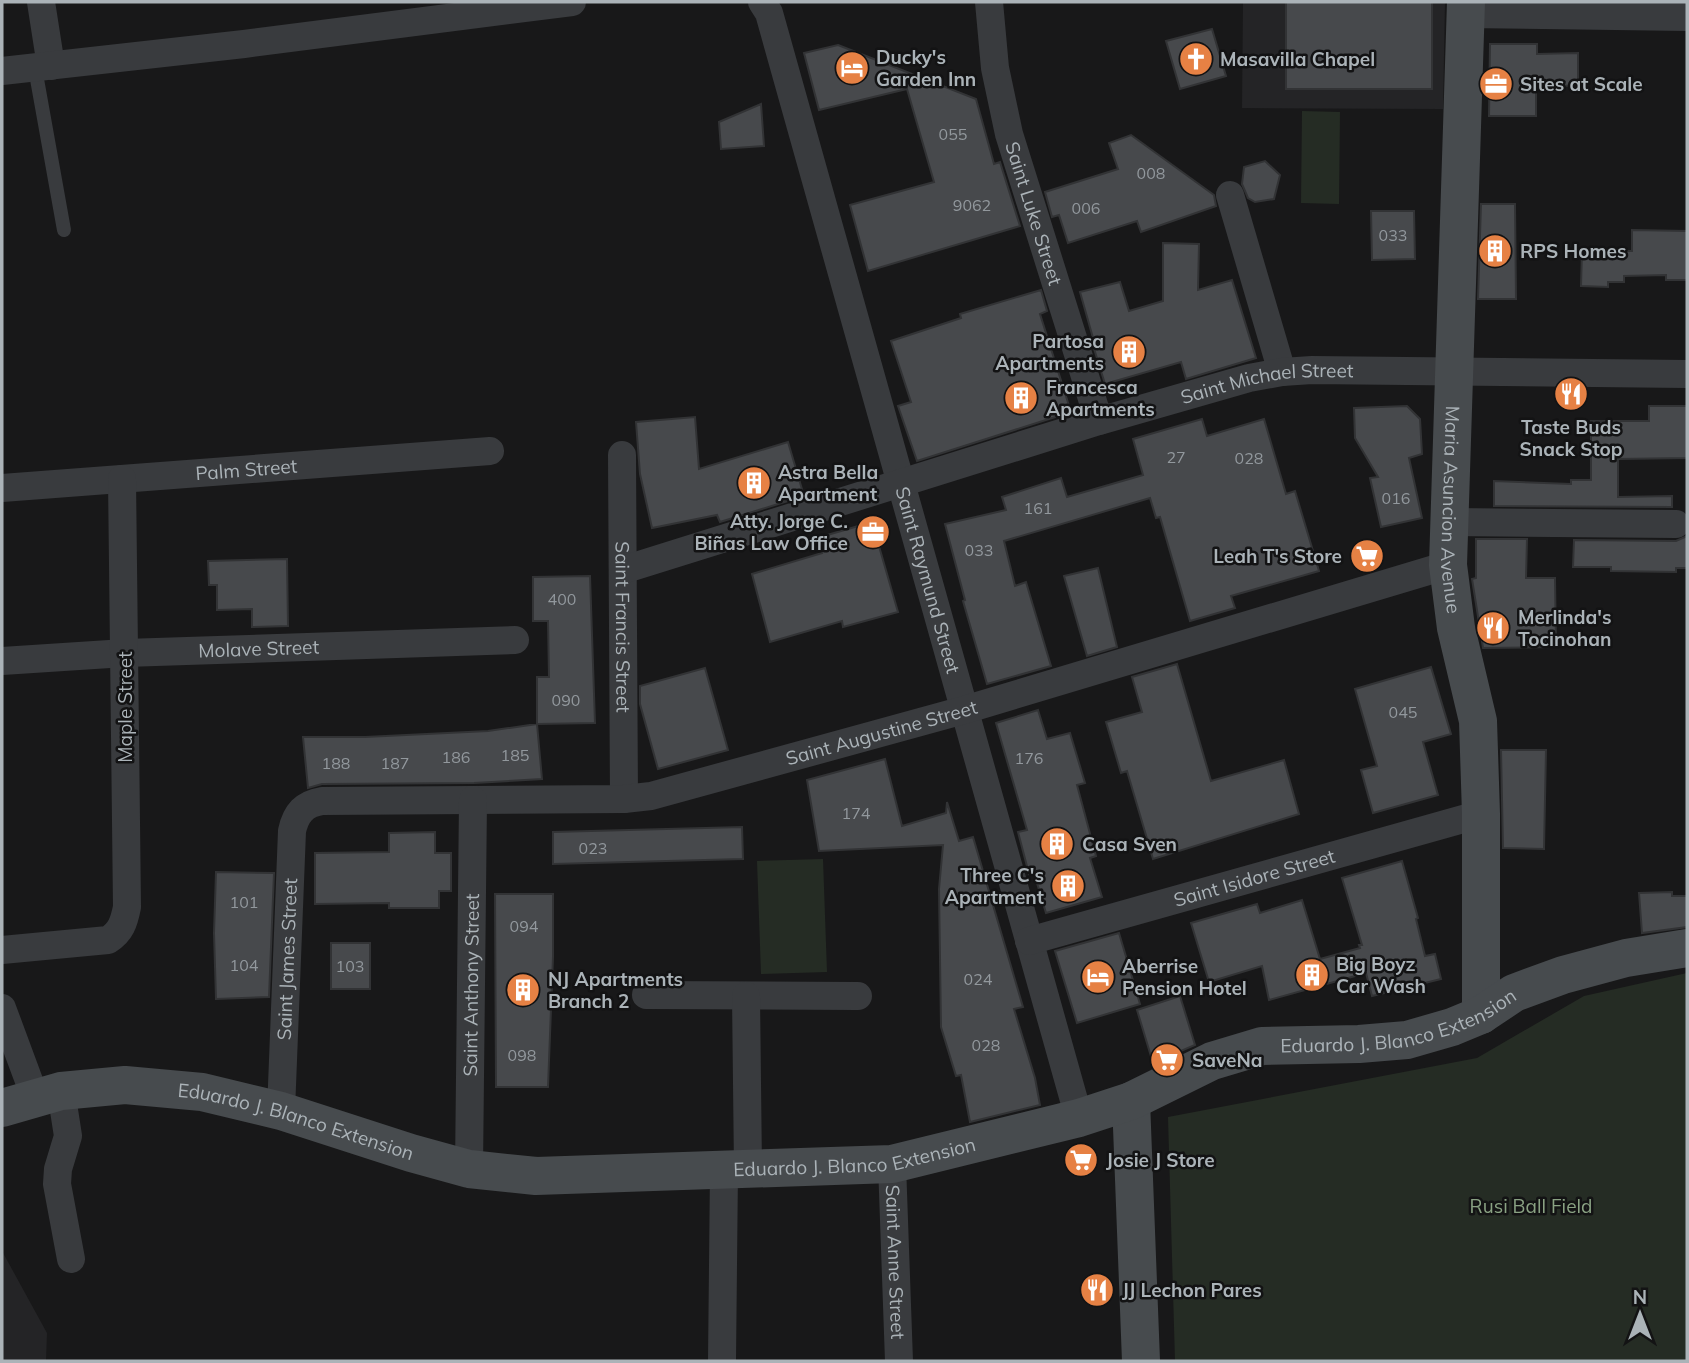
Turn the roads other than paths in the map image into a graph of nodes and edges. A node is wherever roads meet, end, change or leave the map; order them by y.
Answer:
1 (41, 2) edge
2 (572, 2) edge
3 (762, 2) edge
4 (989, 2) edge
5 (1466, 8) edge
6 (1687, 18) edge
7 (43, 67) junction
8 (2, 71) edge
9 (1230, 195) dead end
10 (64, 230) dead end
11 (1282, 372) junction
12 (1455, 373) junction
13 (1687, 374) edge
14 (1099, 421) junction
15 (490, 451) dead end
16 (622, 455) dead end
17 (122, 479) junction
18 (900, 483) junction
19 (2, 488) edge
20 (1450, 522) junction
21 (1676, 524) dead end
22 (1448, 565) junction
23 (623, 570) junction
24 (515, 640) dead end
25 (125, 653) junction
26 (2, 662) edge
27 (964, 710) junction
28 (624, 799) junction
29 (473, 800) junction
30 (300, 810) joint
31 (1482, 814) junction
32 (1029, 941) junction
33 (1687, 948) edge
34 (2, 950) edge
35 (646, 995) dead end
36 (746, 996) junction
37 (858, 996) dead end
38 (2, 1008) edge
39 (1481, 1015) junction
40 (33, 1099) edge
41 (1131, 1101) junction
42 (281, 1111) junction
43 (1079, 1118) junction
44 (892, 1164) junction
45 (468, 1169) junction
46 (736, 1169) junction
47 (71, 1259) dead end
48 (722, 1361) edge
49 (899, 1361) edge
50 (1141, 1361) edge

1 - 7 street
2 - 7 street
3 - 18 street, Saint Raymund Street
4 - 14 street, Saint Luke Street
5 - 6 street
5 - 12 main road, Maria Asuncion Avenue
7 - 8 street
7 - 10 lane
9 - 11 street
11 - 12 street, Saint Michael Street
11 - 14 street, Saint Michael Street
12 - 13 street, Saint Michael Street
12 - 20 main road, Maria Asuncion Avenue
14 - 18 street, Saint Michael Street
15 - 17 street, Palm Street
16 - 23 street, Saint Francis Street
17 - 19 street, Palm Street
17 - 25 street, Maple Street
18 - 23 street, Saint Michael Street
18 - 27 street, Saint Raymund Street
20 - 21 street
20 - 22 main road, Maria Asuncion Avenue
22 - 27 street, Saint Augustine Street
22 - 31 main road, Maria Asuncion Avenue
23 - 28 street, Saint Francis Street
24 - 25 street, Molave Street
25 - 26 street, Molave Street
25 - 34 street, Maple Street
27 - 28 street, Saint Augustine Street
27 - 32 street, Saint Raymund Street
28 - 29 street, Saint Augustine Street
29 - 30 street, Saint Augustine Street
29 - 45 street, Saint Anthony Street
30 - 42 street, Saint James Street
31 - 32 street, Saint Isidore Street
31 - 39 main road, Maria Asuncion Avenue
32 - 43 street, Saint Raymund Street
33 - 39 main road, Eduardo J. Blanco Extension
35 - 36 street
36 - 37 street
36 - 46 street
38 - 40 street
39 - 41 main road, Eduardo J. Blanco Extension
40 - 42 main road, Eduardo J. Blanco Extension
40 - 47 street
41 - 43 main road, Eduardo J. Blanco Extension
41 - 50 main road
42 - 45 main road, Eduardo J. Blanco Extension
43 - 44 main road, Eduardo J. Blanco Extension
44 - 46 main road, Eduardo J. Blanco Extension
44 - 49 street, Saint Anne Street
45 - 46 main road, Eduardo J. Blanco Extension
46 - 48 street

